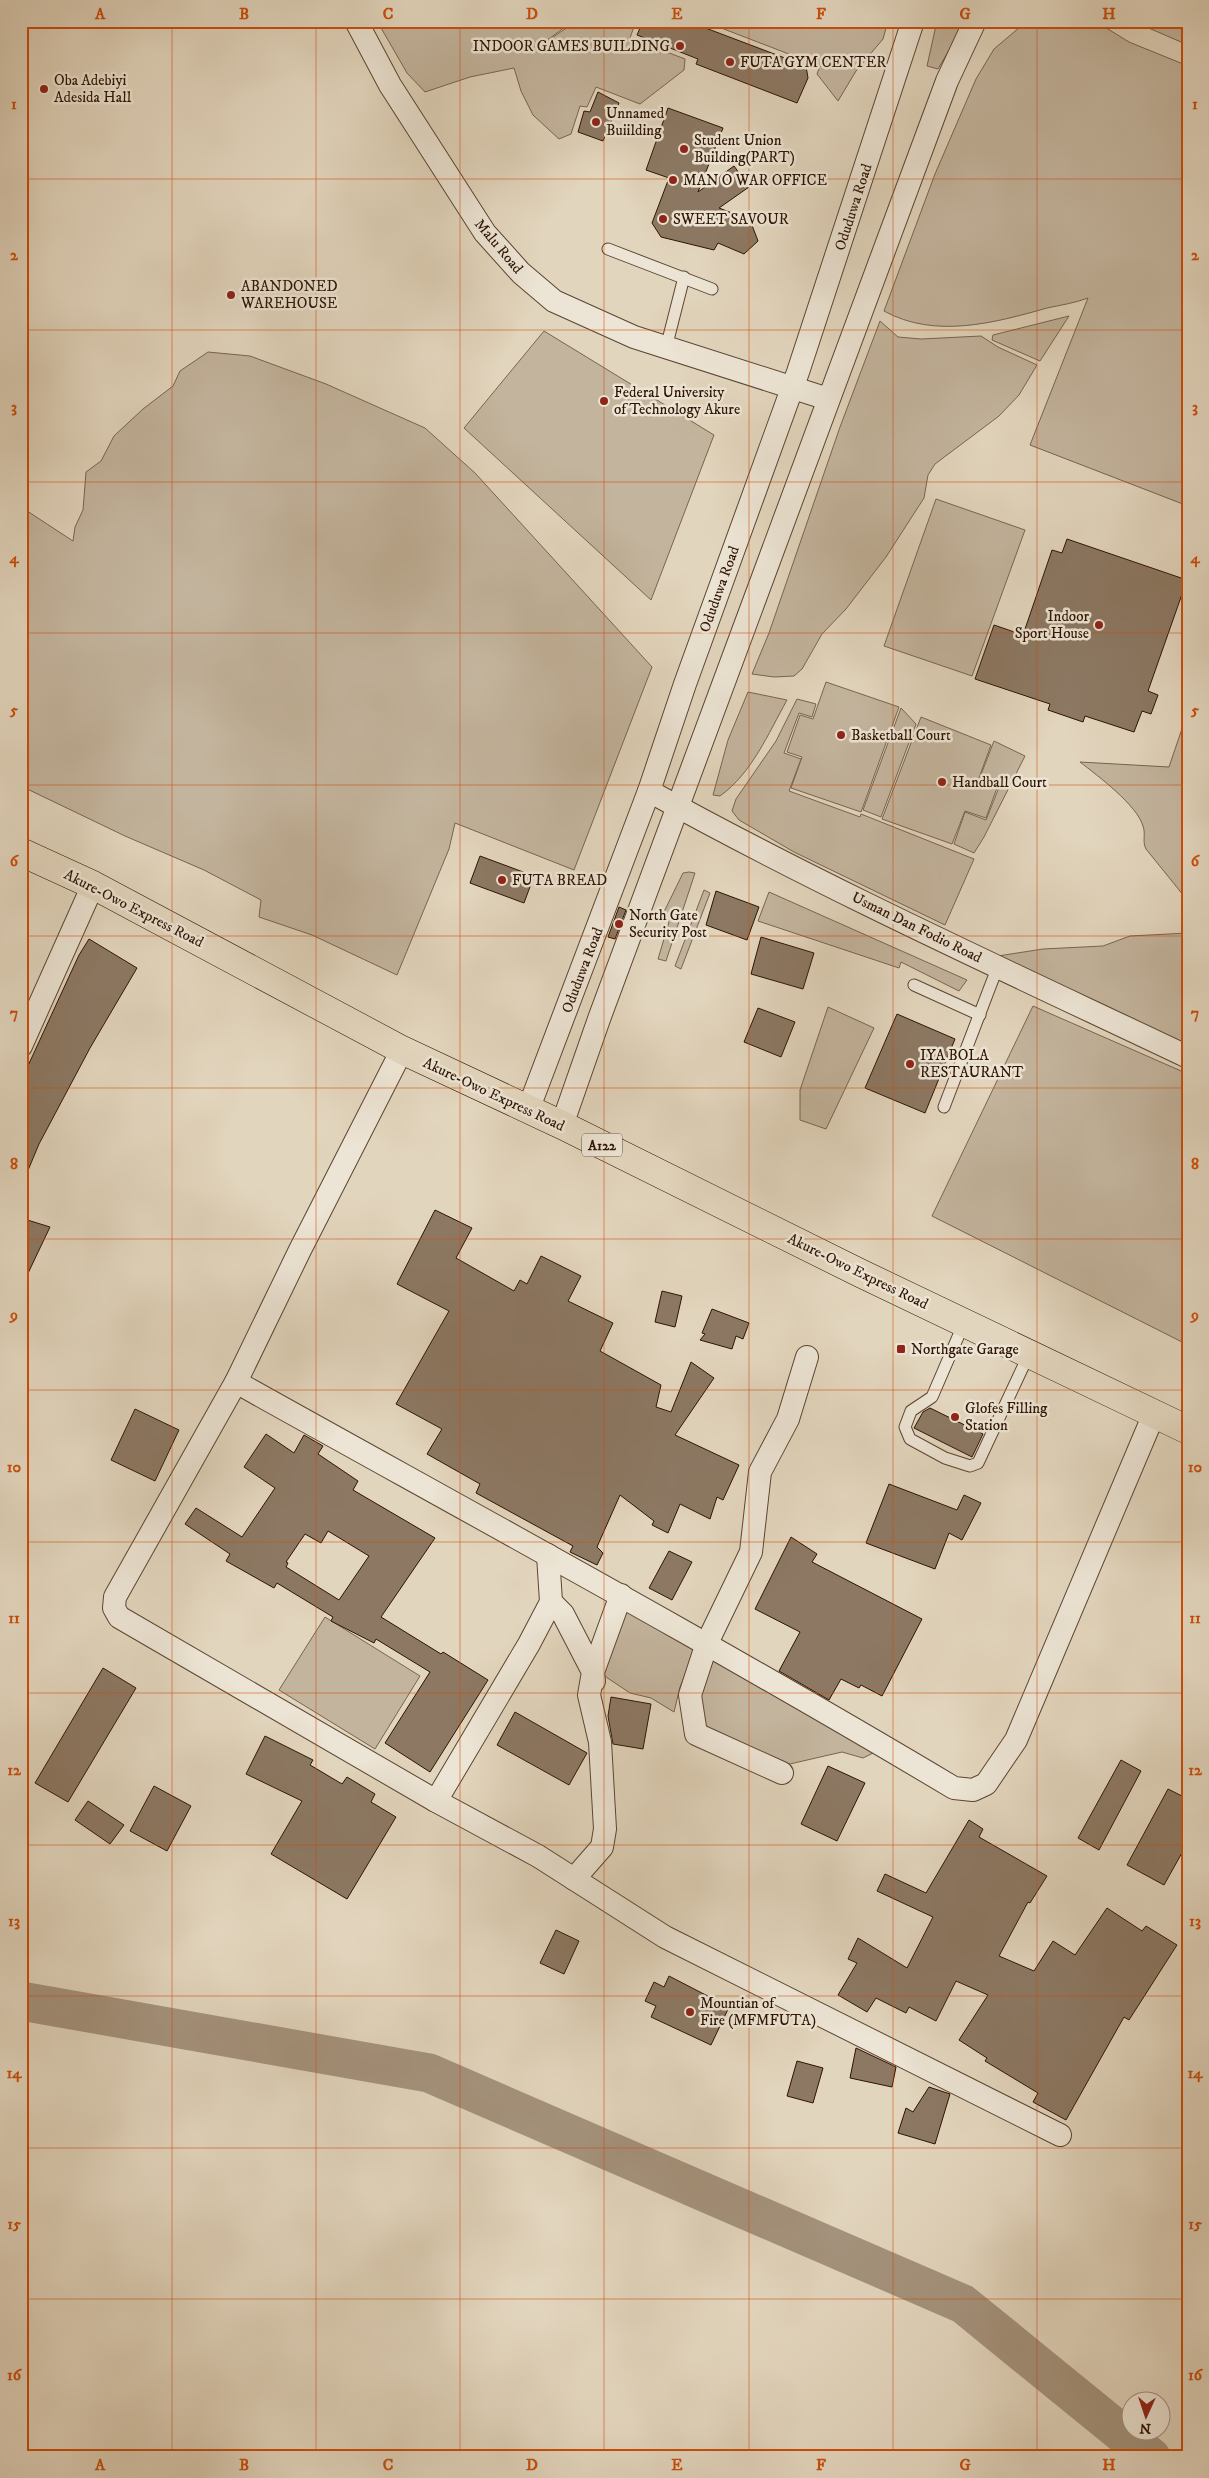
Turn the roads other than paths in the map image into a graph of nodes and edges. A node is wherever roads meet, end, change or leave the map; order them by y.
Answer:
1 (356, 21) edge
2 (913, 21) edge
3 (975, 21) edge
4 (608, 249) dead end
5 (684, 277) junction
6 (712, 289) dead end
7 (666, 348) junction
8 (792, 386) junction
9 (828, 399) junction
10 (649, 791) junction
11 (679, 808) junction
12 (21, 852) edge
13 (92, 885) junction
14 (998, 966) junction
15 (914, 985) dead end
16 (568, 1006) junction
17 (980, 1015) junction
18 (599, 1019) junction
19 (21, 1046) edge
20 (402, 1050) junction
21 (1188, 1057) edge
22 (944, 1107) dead end
23 (528, 1110) junction
24 (562, 1125) junction
25 (964, 1323) junction
26 (1029, 1354) junction
27 (807, 1356) dead end
28 (236, 1382) junction
29 (1154, 1414) junction
30 (1188, 1430) edge
31 (548, 1556) junction
32 (622, 1595) junction
33 (551, 1602) junction
34 (707, 1643) junction
35 (593, 1672) junction
36 (589, 1695) junction
37 (782, 1774) dead end
38 (436, 1801) junction
39 (574, 1879) junction
40 (1060, 2135) dead end

1 - 7 street, Malu Road
2 - 8 street, Oduduwa Road
3 - 9 street
4 - 5 lane
5 - 6 lane
5 - 7 lane
7 - 8 street, Malu Road
8 - 9 street, Malu Road
8 - 10 street, Oduduwa Road
9 - 11 street
10 - 11 street, Usman Dan Fodio Road
10 - 16 street, Oduduwa Road
11 - 14 street, Usman Dan Fodio Road
11 - 18 street
12 - 13 highway, Akure-Owo Express Road / A122
13 - 19 street
13 - 20 highway, Akure-Owo Express Road / A122
14 - 17 lane
14 - 21 street, Usman Dan Fodio Road
15 - 17 lane
16 - 18 street
16 - 23 street, Oduduwa Road
17 - 22 lane
18 - 24 street
20 - 23 highway, Akure-Owo Express Road / A122
20 - 28 street
23 - 24 highway, Akure-Owo Express Road / A122
24 - 25 highway, Akure-Owo Express Road / A122
25 - 26 highway, Akure-Owo Express Road / A122
25 - 26 lane
26 - 29 highway, Akure-Owo Express Road / A122
27 - 34 street
28 - 31 street
28 - 38 street
29 - 30 highway, Akure-Owo Express Road / A122
29 - 34 street
31 - 32 street
31 - 33 street
32 - 34 street
32 - 35 street
33 - 35 street
33 - 38 street
34 - 37 street
35 - 36 street
35 - 36 street
36 - 39 street
38 - 39 street
39 - 40 street

